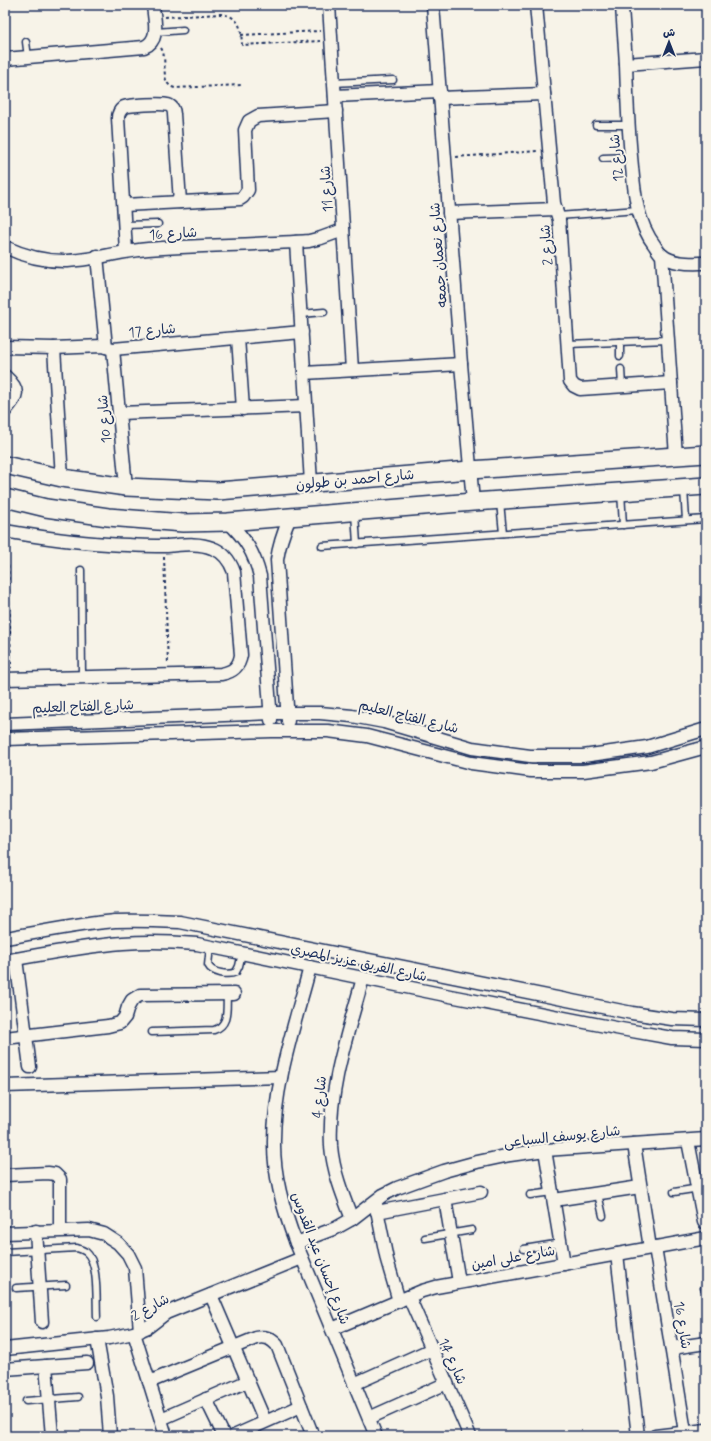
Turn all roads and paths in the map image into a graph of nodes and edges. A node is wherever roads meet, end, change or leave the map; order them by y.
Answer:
1 (108, 5) edge
2 (329, 5) edge
3 (433, 5) edge
4 (536, 5) edge
5 (622, 5) edge
6 (153, 11) edge
7 (108, 12) dead end
8 (183, 30) dead end
9 (241, 35) junction
10 (331, 35) junction
11 (154, 37) junction
12 (26, 42) dead end
13 (28, 57) junction
14 (706, 58) edge
15 (5, 59) edge
16 (626, 64) junction
17 (393, 80) dead end
18 (334, 83) junction
19 (242, 85) dead end
20 (440, 94) junction
21 (544, 94) junction
22 (335, 96) junction
23 (336, 111) junction
24 (628, 125) junction
25 (596, 126) dead end
26 (549, 150) junction
27 (631, 157) junction
28 (445, 158) junction
29 (603, 158) dead end
30 (180, 202) junction
31 (124, 204) junction
32 (638, 210) junction
33 (449, 213) junction
34 (557, 213) junction
35 (158, 224) dead end
36 (125, 225) junction
37 (343, 230) junction
38 (296, 242) junction
39 (5, 248) edge
40 (126, 250) junction
41 (662, 255) junction
42 (97, 256) junction
43 (706, 263) edge
44 (324, 312) dead end
45 (301, 314) junction
46 (302, 332) junction
47 (238, 338) junction
48 (667, 340) junction
49 (620, 342) junction
50 (568, 344) junction
51 (5, 347) edge
52 (54, 348) junction
53 (110, 348) junction
54 (620, 356) dead end
55 (461, 364) junction
56 (621, 369) dead end
57 (352, 370) junction
58 (304, 373) junction
59 (5, 376) edge
60 (671, 384) junction
61 (622, 386) junction
62 (306, 406) junction
63 (243, 409) junction
64 (5, 411) edge
65 (119, 413) junction
66 (706, 454) edge
67 (676, 456) junction
68 (5, 465) edge
69 (470, 470) junction
70 (62, 478) junction
71 (311, 483) junction
72 (706, 486) edge
73 (126, 487) junction
74 (684, 488) junction
75 (621, 492) junction
76 (5, 498) edge
77 (500, 500) junction
78 (473, 502) junction
79 (355, 512) junction
80 (290, 517) junction
81 (706, 519) edge
82 (686, 520) junction
83 (228, 522) junction
84 (623, 525) junction
85 (5, 531) edge
86 (503, 533) junction
87 (357, 544) junction
88 (164, 546) junction
89 (322, 546) dead end
90 (277, 560) junction
91 (5, 562) edge
92 (256, 562) junction
93 (80, 570) dead end
94 (284, 667) junction
95 (168, 675) junction
96 (268, 675) junction
97 (82, 677) junction
98 (8, 679) edge
99 (271, 713) junction
100 (288, 713) junction
101 (5, 724) edge
102 (706, 729) edge
103 (289, 730) junction
104 (272, 731) junction
105 (5, 739) edge
106 (706, 747) edge
107 (583, 756) junction
108 (583, 771) junction
109 (5, 938) edge
110 (210, 947) junction
111 (242, 953) junction
112 (10, 960) edge
113 (310, 967) junction
114 (363, 978) junction
115 (497, 986) junction
116 (532, 993) junction
117 (230, 994) joint
118 (494, 1004) junction
119 (529, 1011) junction
120 (706, 1020) edge
121 (152, 1032) dead end
122 (26, 1036) junction
123 (5, 1038) edge
124 (706, 1039) edge
125 (30, 1067) dead end
126 (281, 1077) junction
127 (5, 1086) edge
128 (706, 1140) edge
129 (688, 1141) junction
130 (634, 1144) junction
131 (546, 1150) junction
132 (5, 1175) edge
133 (640, 1188) junction
134 (702, 1188) edge
135 (481, 1192) dead end
136 (674, 1192) dead end
137 (598, 1194) junction
138 (530, 1195) dead end
139 (553, 1196) junction
140 (445, 1199) junction
141 (376, 1207) junction
142 (603, 1216) dead end
143 (352, 1219) junction
144 (704, 1222) dead end
145 (60, 1230) junction
146 (472, 1230) dead end
147 (36, 1231) junction
148 (5, 1232) edge
149 (451, 1234) junction
150 (425, 1238) dead end
151 (706, 1238) edge
152 (296, 1243) junction
153 (561, 1243) junction
154 (652, 1247) junction
155 (524, 1249) dead end
156 (37, 1250) junction
157 (5, 1252) edge
158 (617, 1254) junction
159 (302, 1258) junction
160 (564, 1264) junction
161 (459, 1282) junction
162 (66, 1285) dead end
163 (40, 1286) junction
164 (16, 1288) dead end
165 (211, 1295) junction
166 (404, 1299) junction
167 (97, 1317) dead end
168 (42, 1322) dead end
169 (332, 1329) junction
170 (138, 1332) junction
171 (97, 1339) junction
172 (706, 1343) edge
173 (233, 1347) junction
174 (672, 1348) junction
175 (5, 1349) edge
176 (432, 1349) junction
177 (87, 1363) dead end
178 (46, 1366) junction
179 (5, 1369) edge
180 (248, 1381) junction
181 (150, 1382) junction
182 (447, 1383) junction
183 (354, 1384) junction
184 (78, 1397) dead end
185 (49, 1399) junction
186 (206, 1399) junction
187 (26, 1401) dead end
188 (301, 1406) junction
189 (369, 1418) junction
190 (161, 1419) junction
191 (265, 1422) junction
192 (706, 1430) edge
193 (685, 1432) junction
194 (52, 1436) edge
195 (110, 1436) edge
196 (166, 1436) edge
197 (224, 1436) edge
198 (234, 1436) edge
199 (313, 1436) edge
200 (376, 1436) edge
201 (470, 1436) edge
202 (638, 1436) edge
203 (655, 1436) edge

1 - 7 path
2 - 10 street, شارع 11
3 - 20 street, شارع نعمان جمعه
4 - 21 street, شارع 2
5 - 16 street, شارع 12
6 - 9 path
6 - 11 street
8 - 11 lane
9 - 10 path
9 - 10 path
10 - 18 street, شارع 11
11 - 13 street
11 - 19 path
12 - 13 lane
13 - 15 street
14 - 16 street
16 - 24 street, شارع 12
17 - 18 lane
18 - 22 street, شارع 11
20 - 21 street
20 - 22 street
20 - 28 street, شارع نعمان جمعه
21 - 26 street, شارع 2
22 - 23 street, شارع 11
23 - 30 street
23 - 37 street, شارع 11
24 - 25 lane
24 - 27 street, شارع 12
26 - 28 path
26 - 34 street, شارع 2
27 - 29 lane
27 - 32 street, شارع 12
28 - 33 street, شارع نعمان جمعه
30 - 31 street
30 - 31 street
31 - 36 street
32 - 34 lane
32 - 41 street, شارع 12
33 - 34 street
33 - 55 street, شارع نعمان جمعه
34 - 50 street, شارع 2
35 - 36 lane
36 - 40 street
37 - 38 street, شارع 16
37 - 57 street, شارع 11
38 - 40 street, شارع 16
38 - 45 street
39 - 42 street, شارع 16
40 - 42 street, شارع 16
41 - 43 street
41 - 48 street
42 - 53 street, شارع 10
44 - 45 lane
45 - 46 street
46 - 47 street, شارع 17
46 - 58 street
47 - 53 street, شارع 17
47 - 63 street
48 - 49 lane
48 - 60 street
49 - 50 lane
49 - 54 lane
50 - 61 street, شارع 2
51 - 52 street, شارع 17
52 - 53 street, شارع 17
52 - 70 street
53 - 65 street, شارع 10
55 - 57 street
55 - 69 street, شارع نعمان جمعه
56 - 61 lane
57 - 58 street
58 - 62 street
59 - 64 street
60 - 61 street, شارع 2
60 - 67 street
62 - 63 street
62 - 71 street
63 - 65 street
65 - 73 street, شارع 10
66 - 67 street, شارع احمد بن طولون
67 - 69 street, شارع احمد بن طولون
68 - 70 street, شارع احمد بن طولون
69 - 71 street, شارع احمد بن طولون
69 - 78 street, شارع نعمان جمعه
70 - 73 street, شارع احمد بن طولون
71 - 73 street, شارع احمد بن طولون
72 - 74 street
74 - 75 street
74 - 82 lane
75 - 77 street
75 - 84 lane
76 - 83 street
77 - 78 street
77 - 86 lane
78 - 79 street
79 - 80 street
79 - 87 lane
80 - 83 street
80 - 90 street
81 - 82 lane
82 - 84 lane
83 - 92 street
84 - 86 lane
85 - 88 street
86 - 87 lane
87 - 89 lane
88 - 95 path
88 - 95 street
90 - 92 street
90 - 94 street
91 - 98 path
92 - 96 street
93 - 97 lane
94 - 96 street
94 - 100 street
95 - 97 street
96 - 99 street
97 - 98 street
99 - 100 street, شارع الفتاح العليم
99 - 101 street, شارع الفتاح العليم
99 - 104 street
100 - 103 street
100 - 107 street, شارع الفتاح العليم
102 - 107 street, شارع الفتاح العليم
103 - 104 street, شارع الفتاح العليم
103 - 108 street, شارع الفتاح العليم
104 - 105 street, شارع الفتاح العليم
106 - 108 street, شارع الفتاح العليم
107 - 108 street
109 - 115 street, شارع الفريق عزيز المصري
110 - 111 street, شارع الفريق عزيز المصري
110 - 111 lane
110 - 112 street, شارع الفريق عزيز المصري
111 - 113 street, شارع الفريق عزيز المصري
112 - 122 street
113 - 114 street, شارع الفريق عزيز المصري
113 - 126 street, شارع إحسان عبد القدوس
114 - 118 street, شارع الفريق عزيز المصري
114 - 143 street, شارع 4
115 - 116 street, شارع الفريق عزيز المصري
115 - 118 street
116 - 119 street
116 - 120 street, شارع الفريق عزيز المصري
117 - 121 lane
117 - 122 street
118 - 119 street, شارع الفريق عزيز المصري
119 - 124 street, شارع الفريق عزيز المصري
122 - 123 street
122 - 125 street
126 - 127 street
126 - 152 street, شارع إحسان عبد القدوس
128 - 129 street, شارع يوسف السباعى
129 - 130 street, شارع يوسف السباعى
129 - 134 street
130 - 131 street, شارع يوسف السباعى
130 - 133 street, شارع 16
131 - 139 street
131 - 141 street, شارع يوسف السباعى
132 - 145 street
133 - 137 street
133 - 154 street, شارع 16
134 - 136 lane
134 - 144 street
135 - 140 street
137 - 139 street
137 - 142 lane
138 - 139 lane
139 - 153 street
140 - 141 street
140 - 149 street
141 - 143 street, شارع يوسف السباعى
141 - 166 street, شارع 14
143 - 152 street, شارع يوسف السباعى
145 - 147 street
145 - 170 street
146 - 149 lane
147 - 148 street
147 - 156 street
149 - 150 lane
149 - 161 street
151 - 154 street, شارع على امين
152 - 159 street, شارع إحسان عبد القدوس
153 - 155 lane
153 - 160 street
154 - 158 street, شارع على امين
154 - 174 street, شارع 16
156 - 157 lane
156 - 163 street
156 - 167 lane
158 - 160 street, شارع على امين
158 - 202 street
159 - 165 street, شارع 2
159 - 169 street, شارع إحسان عبد القدوس
160 - 161 street, شارع على امين
161 - 166 street, شارع على امين
162 - 163 lane
163 - 164 lane
163 - 168 street
165 - 170 street, شارع 2
165 - 173 street
166 - 169 street, شارع على امين
166 - 176 street, شارع 14
169 - 183 street, شارع إحسان عبد القدوس
170 - 171 street, شارع 2
170 - 181 street
171 - 175 street, شارع 2
171 - 195 street
172 - 174 street
173 - 180 street
173 - 181 street
173 - 188 street
174 - 193 street, شارع 16
176 - 182 street, شارع 14
176 - 183 street
177 - 178 street
178 - 179 street
178 - 185 street
180 - 186 street
180 - 191 street
181 - 190 street
182 - 189 street
182 - 201 street, شارع 14
183 - 189 street, شارع إحسان عبد القدوس
184 - 185 lane
185 - 187 lane
185 - 194 street
186 - 190 street
186 - 197 street
188 - 191 street
188 - 199 street
189 - 200 street, شارع إحسان عبد القدوس
190 - 196 street
191 - 198 street
192 - 193 street
193 - 203 street

